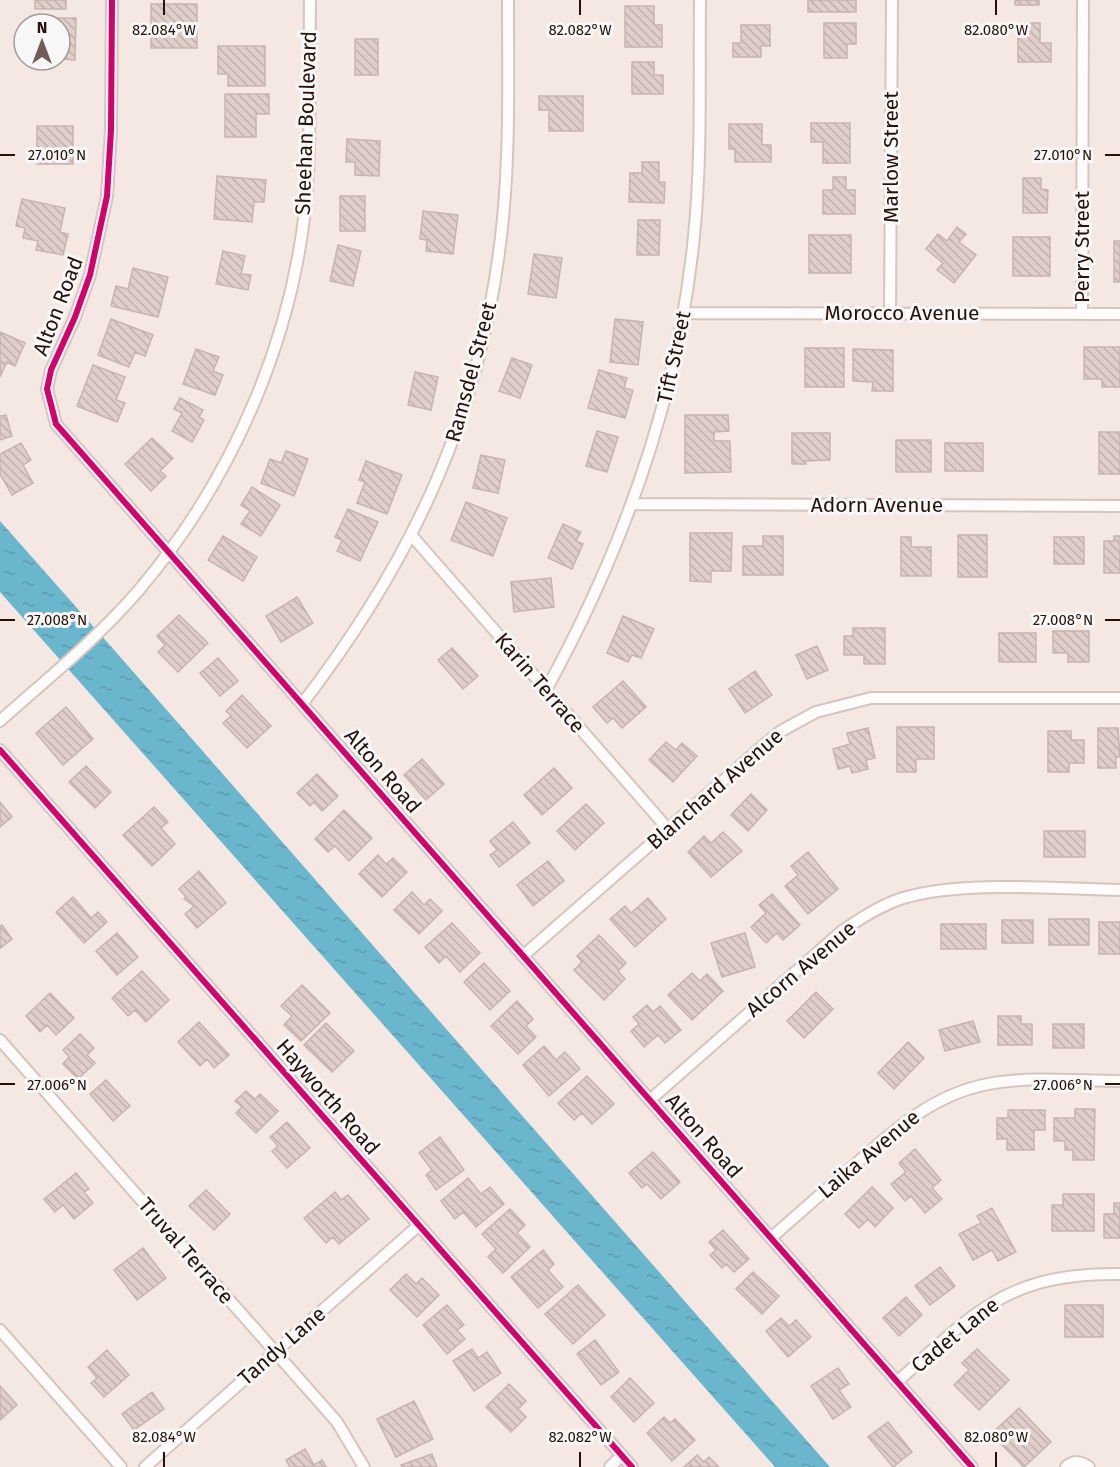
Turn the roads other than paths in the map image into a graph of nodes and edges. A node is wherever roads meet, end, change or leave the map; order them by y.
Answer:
1 (112, 0) edge
2 (309, 0) edge
3 (508, 0) edge
4 (700, 0) edge
5 (892, 0) edge
6 (1083, 0) edge
7 (684, 313) junction
8 (890, 313) junction
9 (1082, 314) junction
10 (1120, 314) edge
11 (633, 504) junction
12 (1120, 506) edge
13 (412, 536) junction
14 (169, 552) junction
15 (546, 690) junction
16 (1120, 698) edge
17 (302, 704) junction
18 (0, 721) edge
19 (0, 750) edge
20 (668, 829) junction
21 (1120, 890) edge
22 (524, 955) junction
23 (0, 1040) edge
24 (1120, 1081) edge
25 (651, 1099) junction
26 (419, 1225) junction
27 (771, 1238) junction
28 (1120, 1274) edge
29 (0, 1330) edge
30 (275, 1352) junction
31 (897, 1382) junction
32 (622, 1455) junction
33 (121, 1467) edge
34 (144, 1467) edge
35 (364, 1467) edge
36 (610, 1467) edge
37 (632, 1467) edge
38 (972, 1467) edge
39 (1066, 1467) edge
40 (1089, 1467) edge

1 - 14 street, Alton Road
2 - 14 street, Sheehan Boulevard
3 - 13 street, Ramsdel Street
4 - 7 street, Tift Street
5 - 8 street, Marlow Street
6 - 9 street, Perry Street
7 - 8 street, Morocco Avenue
7 - 11 street, Tift Street
8 - 9 street, Morocco Avenue
9 - 10 street, Morocco Avenue
11 - 12 street, Adorn Avenue
11 - 15 street, Tift Street
13 - 15 street, Karin Terrace
13 - 17 street, Ramsdel Street
14 - 17 street, Alton Road
14 - 18 street, Sheehan Boulevard
15 - 20 street, Karin Terrace
16 - 20 street, Blanchard Avenue
17 - 22 street, Alton Road
19 - 26 street, Hayworth Road
20 - 22 street, Blanchard Avenue
21 - 25 street, Alcorn Avenue
22 - 25 street, Alton Road
23 - 30 street, Truval Terrace
24 - 27 street, Laika Avenue
25 - 27 street, Alton Road
26 - 30 street, Tandy Lane
26 - 32 street, Hayworth Road
27 - 31 street, Alton Road
28 - 31 street, Cadet Lane
29 - 33 street
30 - 34 street, Tandy Lane
30 - 35 street, Truval Terrace
31 - 38 street, Alton Road
32 - 36 street
32 - 37 street, Hayworth Road
39 - 40 street

